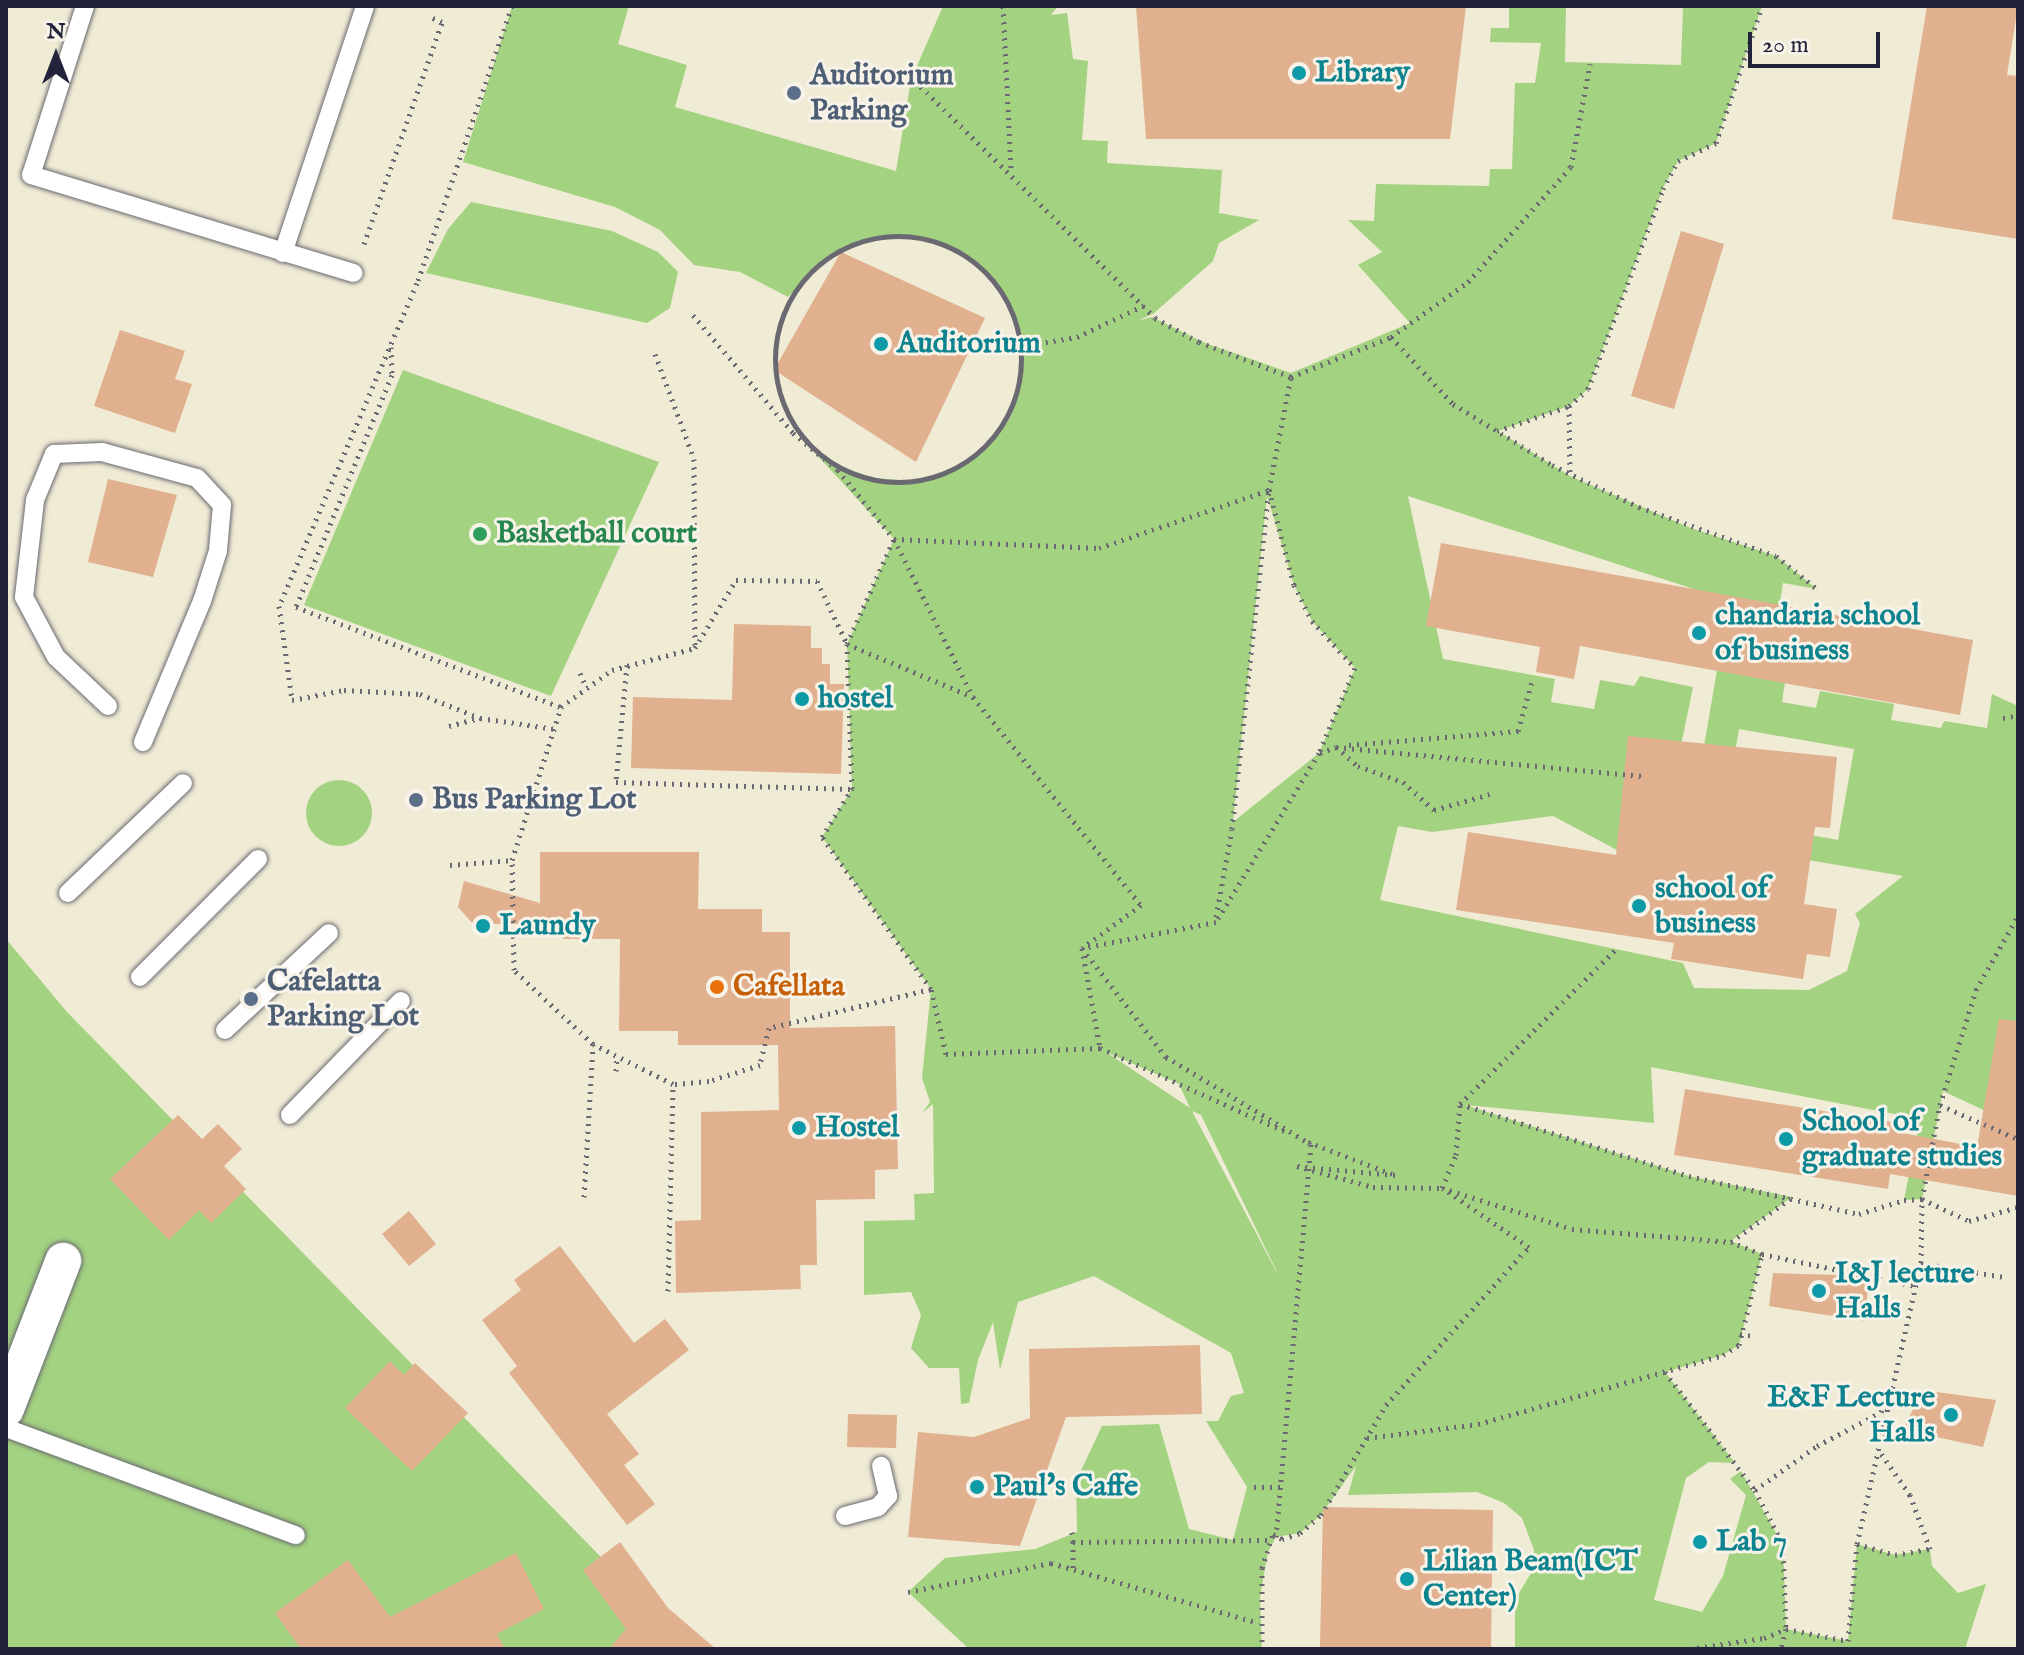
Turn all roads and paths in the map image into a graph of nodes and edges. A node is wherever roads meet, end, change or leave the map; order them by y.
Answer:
1 (85, 6) edge
2 (365, 6) edge
3 (512, 6) edge
4 (1003, 6) edge
5 (1762, 6) edge
6 (431, 17) dead end
7 (1590, 64) dead end
8 (915, 81) dead end
9 (1011, 173) junction
10 (283, 253) junction
11 (353, 273) joint
12 (1145, 305) junction
13 (693, 315) dead end
14 (1391, 337) junction
15 (391, 345) junction
16 (1022, 346) junction
17 (655, 354) dead end
18 (1291, 377) junction
19 (1569, 406) junction
20 (1497, 431) junction
21 (1570, 476) junction
22 (1269, 490) junction
23 (894, 539) junction
24 (1817, 589) dead end
25 (847, 644) junction
26 (695, 648) junction
27 (627, 665) junction
28 (580, 673) dead end
29 (1533, 678) dead end
30 (585, 685) junction
31 (973, 697) junction
32 (108, 706) dead end
33 (561, 707) junction
34 (2018, 715) edge
35 (480, 718) junction
36 (2003, 718) dead end
37 (449, 726) dead end
38 (555, 729) junction
39 (143, 742) dead end
40 (1336, 747) junction
41 (1319, 753) junction
42 (1642, 776) dead end
43 (183, 783) dead end
44 (852, 789) junction
45 (1490, 794) dead end
46 (258, 859) dead end
47 (512, 860) junction
48 (450, 865) dead end
49 (68, 893) dead end
50 (2018, 916) edge
51 (1216, 922) junction
52 (329, 933) dead end
53 (1082, 948) junction
54 (1616, 949) dead end
55 (140, 977) dead end
56 (931, 989) junction
57 (401, 1001) dead end
58 (225, 1030) dead end
59 (593, 1044) junction
60 (1100, 1048) junction
61 (617, 1056) junction
62 (616, 1071) dead end
63 (673, 1084) junction
64 (1460, 1104) junction
65 (1940, 1105) junction
66 (290, 1115) dead end
67 (2018, 1139) edge
68 (1311, 1144) junction
69 (1442, 1188) junction
70 (584, 1197) dead end
71 (1792, 1197) junction
72 (1922, 1199) junction
73 (2018, 1207) edge
74 (1731, 1242) junction
75 (1762, 1254) junction
76 (63, 1261) dead end
77 (1921, 1263) junction
78 (2004, 1277) dead end
79 (1915, 1286) junction
80 (668, 1291) dead end
81 (1740, 1334) junction
82 (1752, 1336) dead end
83 (1900, 1368) junction
84 (1665, 1372) junction
85 (6, 1409) edge
86 (6, 1428) edge
87 (1366, 1438) junction
88 (1879, 1451) junction
89 (881, 1466) dead end
90 (1254, 1487) dead end
91 (1280, 1487) junction
92 (1755, 1490) junction
93 (845, 1516) dead end
94 (1072, 1532) dead end
95 (296, 1535) dead end
96 (1274, 1538) junction
97 (1073, 1542) junction
98 (1857, 1544) junction
99 (1073, 1568) junction
100 (908, 1592) dead end
101 (1259, 1623) junction
102 (1786, 1629) junction
103 (1262, 1649) edge
104 (1689, 1649) edge
105 (1781, 1649) edge

1 - 10 lane
2 - 10 lane
3 - 15 path
4 - 9 path
5 - 19 path
6 - 11 path
7 - 14 path
8 - 9 path
9 - 12 path
10 - 11 lane
12 - 16 path
12 - 18 path
13 - 23 path
14 - 18 path
14 - 20 path
15 - 33 path
15 - 35 path
16 - 16 path
17 - 26 path
18 - 22 path
19 - 20 path
19 - 21 path
20 - 21 path
21 - 24 path
22 - 23 path
22 - 41 path
22 - 51 path
23 - 25 path
23 - 31 path
25 - 26 path
25 - 31 path
25 - 44 path
26 - 27 path
27 - 30 path
27 - 44 path
28 - 30 path
29 - 40 path
30 - 33 path
31 - 53 path
32 - 39 lane
33 - 38 path
34 - 36 path
35 - 37 path
35 - 38 path
38 - 47 path
40 - 41 path
40 - 42 path
40 - 45 path
41 - 51 path
43 - 49 lane
44 - 56 path
46 - 55 lane
47 - 48 path
47 - 59 path
50 - 65 path
51 - 53 path
52 - 58 lane
53 - 60 path
53 - 68 path
54 - 64 path
56 - 60 path
56 - 63 path
57 - 66 lane
59 - 61 path
59 - 70 path
60 - 68 path
61 - 62 path
61 - 63 path
63 - 80 path
64 - 69 path
64 - 71 path
65 - 67 path
65 - 72 path
68 - 69 path
68 - 91 path
69 - 74 path
69 - 87 path
71 - 72 path
71 - 74 path
72 - 73 path
72 - 77 path
74 - 75 path
75 - 79 path
75 - 81 path
76 - 85 street
77 - 78 path
77 - 79 path
79 - 83 path
81 - 82 path
81 - 84 path
83 - 88 path
83 - 92 path
84 - 87 path
84 - 92 path
86 - 95 lane
87 - 96 path
88 - 98 path
88 - 98 path
89 - 93 lane
90 - 91 path
91 - 96 path
92 - 102 path
94 - 97 path
96 - 97 path
96 - 101 path
97 - 99 path
98 - 102 path
99 - 100 path
99 - 101 path
101 - 103 path
102 - 104 path
102 - 105 path

